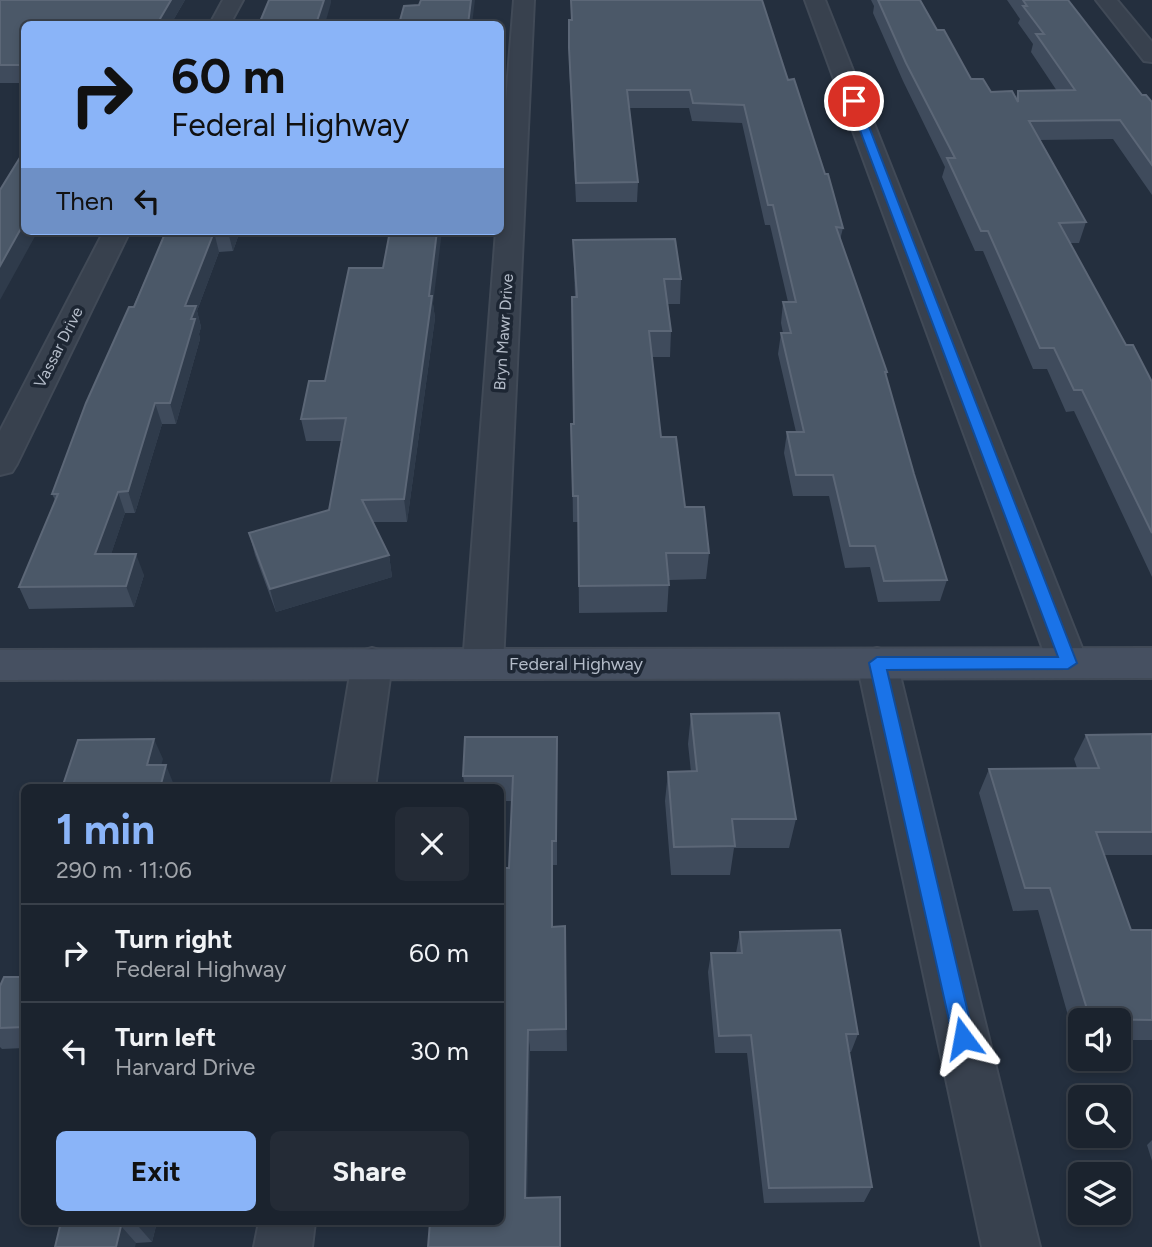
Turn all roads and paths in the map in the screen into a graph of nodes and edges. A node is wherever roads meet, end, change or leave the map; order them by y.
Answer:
1 (233, 0) edge
2 (524, 0) edge
3 (815, 0) edge
4 (1106, 0) edge
5 (222, 21) edge
6 (1152, 56) edge
7 (115, 235) edge
8 (0, 464) edge
9 (372, 663) junction
10 (877, 663) junction
11 (1068, 663) junction
12 (1152, 663) edge
13 (483, 664) junction
14 (0, 665) edge
15 (355, 784) edge
16 (287, 1225) edge
17 (283, 1247) edge
18 (1011, 1247) edge

1 - 5 street
2 - 13 street, Bryn Mawr Drive
3 - 11 street
4 - 6 street
7 - 8 street, Vassar Drive
9 - 13 main road, Federal Highway
9 - 14 main road, Federal Highway
9 - 15 street
10 - 11 main road, Federal Highway
10 - 13 main road, Federal Highway
10 - 18 street
11 - 12 main road, Federal Highway
16 - 17 street

